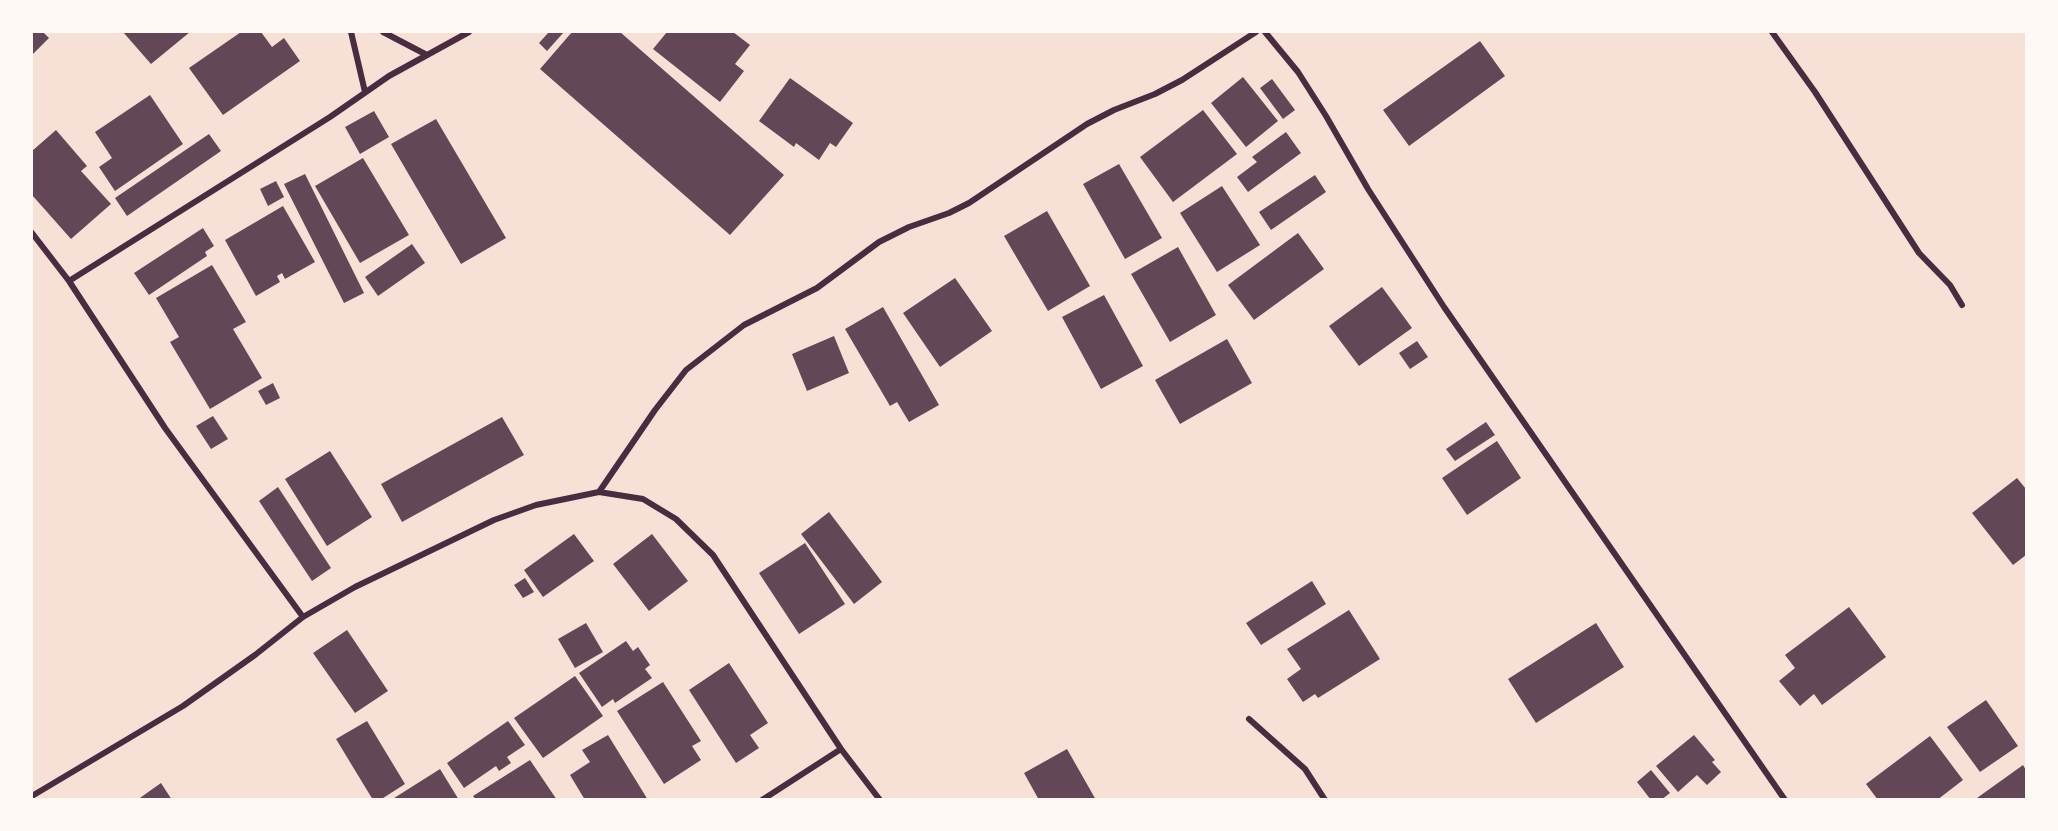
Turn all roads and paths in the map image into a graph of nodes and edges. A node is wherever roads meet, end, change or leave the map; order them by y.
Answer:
1 (351, 32) edge
2 (383, 32) edge
3 (469, 32) edge
4 (1256, 32) edge
5 (1265, 32) edge
6 (1772, 32) edge
7 (426, 55) junction
8 (365, 92) junction
9 (32, 233) edge
10 (69, 281) junction
11 (1962, 304) dead end
12 (599, 492) junction
13 (303, 617) junction
14 (1249, 719) dead end
15 (841, 749) junction
16 (32, 796) edge
17 (762, 800) edge
18 (880, 800) edge
19 (1325, 800) edge
20 (1785, 800) edge

1 - 8 street
2 - 7 street
3 - 7 street
4 - 12 street
5 - 20 street
6 - 11 street
7 - 8 street
8 - 10 street
9 - 10 street
10 - 13 street
12 - 13 street
12 - 15 street
13 - 16 street
14 - 19 street
15 - 17 street
15 - 18 street

